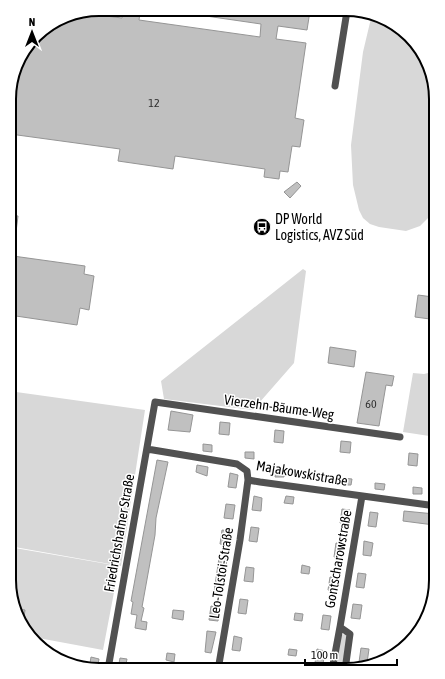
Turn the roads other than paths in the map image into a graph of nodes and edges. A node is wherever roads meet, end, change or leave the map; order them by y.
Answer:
1 (347, 16) edge
2 (335, 86) dead end
3 (155, 402) joint
4 (400, 437) dead end
5 (147, 450) junction
6 (248, 480) junction
7 (362, 496) junction
8 (429, 505) edge
9 (340, 627) junction
10 (109, 663) edge
11 (219, 663) edge
12 (333, 663) edge
13 (346, 663) edge

1 - 2 street
3 - 4 street, Vierzehn-Bäume-Weg
3 - 5 street, Friedrichshafner Straße
5 - 6 street, Majakowskistraße
5 - 10 street, Friedrichshafner Straße
6 - 7 street, Majakowskistraße
6 - 11 street, Leo-Tolstoi-Straße
7 - 8 street, Majakowskistraße
7 - 9 street, Gontscharowstraße
9 - 12 street, Gontscharowstraße
9 - 13 street, Gontscharowstraße

